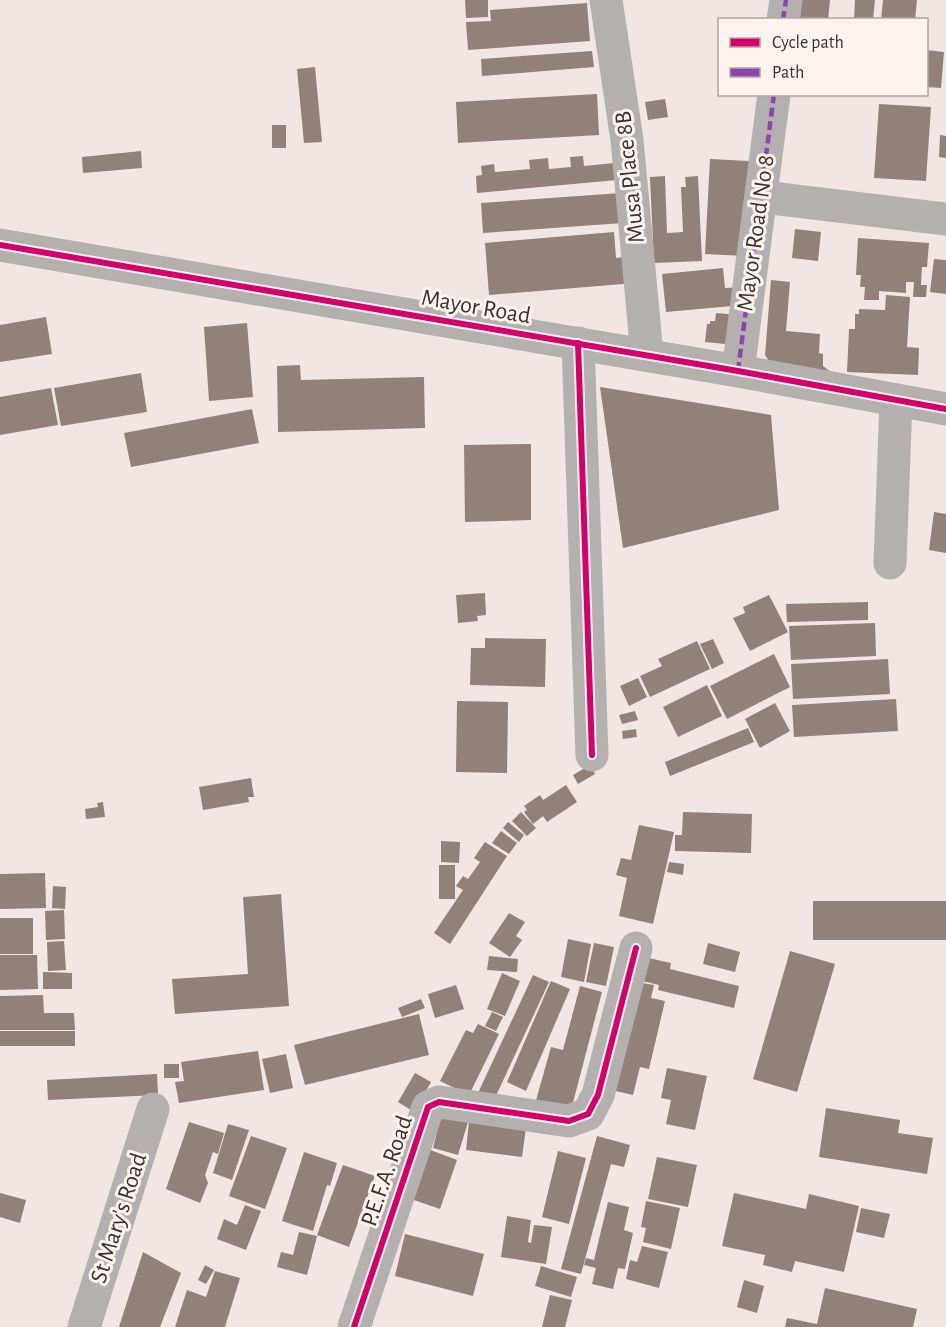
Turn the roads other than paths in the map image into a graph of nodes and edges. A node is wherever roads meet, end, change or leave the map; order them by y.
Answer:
1 (606, 0) edge
2 (786, 0) edge
3 (783, 18) edge
4 (774, 96) edge
5 (762, 197) junction
6 (946, 219) edge
7 (0, 245) edge
8 (578, 343) junction
9 (647, 355) junction
10 (738, 371) junction
11 (896, 400) junction
12 (946, 409) edge
13 (890, 563) dead end
14 (592, 755) dead end
15 (636, 948) dead end
16 (153, 1109) dead end
17 (84, 1327) edge
18 (354, 1327) edge

1 - 9 street, Musa Place 8B
2 - 3 street
4 - 5 street, Mayor Road No 8
5 - 6 street
5 - 10 street, Mayor Road No 8
7 - 8 street, Mayor Road
8 - 9 street, Mayor Road
8 - 14 street
9 - 10 street, Mayor Road
10 - 11 street, Mayor Road
11 - 12 street, Mayor Road
11 - 13 street
15 - 18 street, P.E.F.A. Road
16 - 17 street, St Mary's Road

